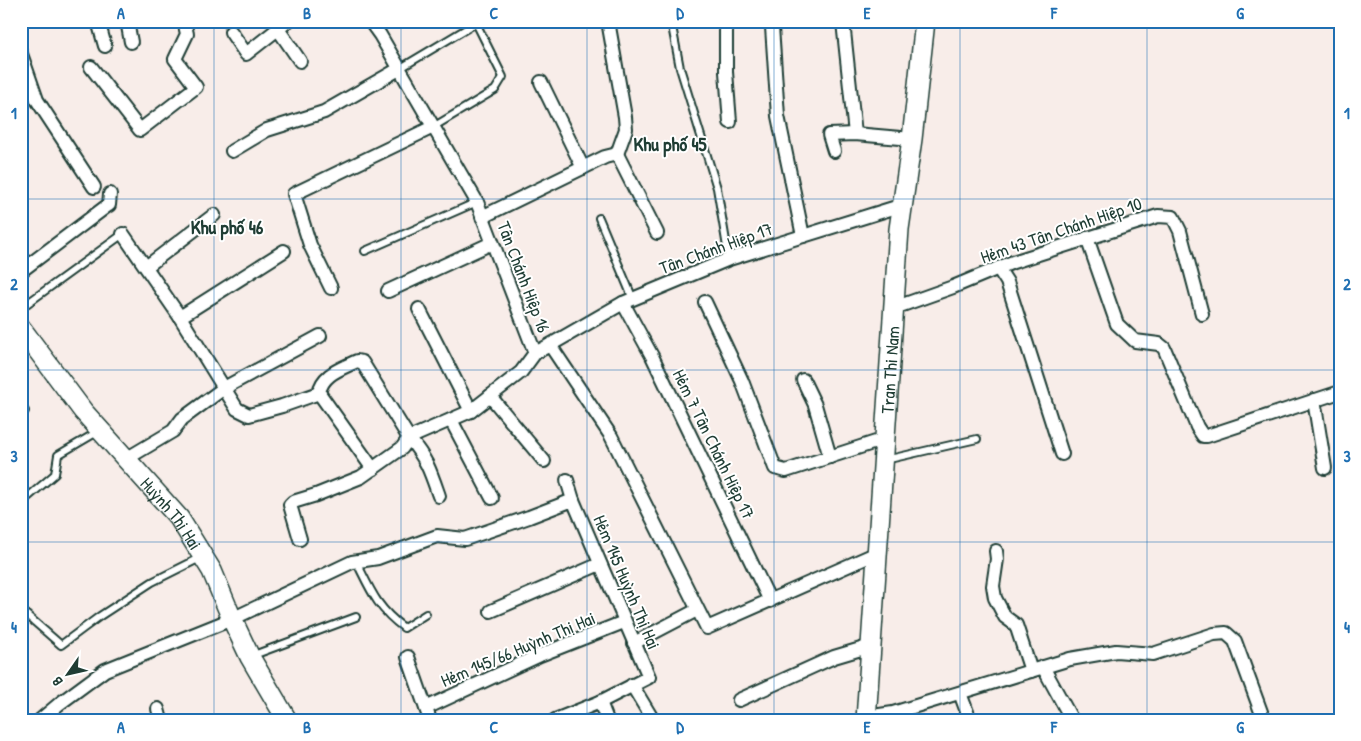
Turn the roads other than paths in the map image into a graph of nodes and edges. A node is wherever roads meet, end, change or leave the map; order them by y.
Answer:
1 (98, 21) edge
2 (127, 21) edge
3 (184, 21) edge
4 (370, 21) edge
5 (497, 21) edge
6 (608, 21) edge
7 (672, 21) edge
8 (726, 21) edge
9 (925, 21) edge
10 (843, 22) dead end
11 (476, 23) junction
12 (283, 25) edge
13 (772, 27) dead end
14 (231, 32) dead end
15 (131, 42) dead end
16 (105, 46) dead end
17 (21, 54) edge
18 (300, 61) dead end
19 (92, 67) dead end
20 (399, 69) junction
21 (541, 82) dead end
22 (730, 122) dead end
23 (433, 127) junction
24 (855, 134) junction
25 (912, 140) junction
26 (232, 151) dead end
27 (834, 151) dead end
28 (617, 154) junction
29 (583, 168) junction
30 (94, 187) dead end
31 (110, 194) dead end
32 (477, 202) junction
33 (903, 206) junction
34 (214, 215) dead end
35 (482, 217) junction
36 (599, 218) dead end
37 (657, 233) dead end
38 (123, 234) joint
39 (803, 236) junction
40 (1087, 238) junction
41 (492, 243) junction
42 (284, 251) dead end
43 (365, 251) dead end
44 (729, 258) junction
45 (146, 267) junction
46 (998, 268) junction
47 (21, 271) edge
48 (331, 288) dead end
49 (388, 291) dead end
50 (628, 301) junction
51 (705, 302) dead end
52 (21, 308) edge
53 (894, 308) junction
54 (419, 309) dead end
55 (1202, 314) dead end
56 (180, 317) junction
57 (21, 328) edge
58 (320, 336) dead end
59 (550, 345) junction
60 (535, 353) junction
61 (803, 380) dead end
62 (224, 388) junction
63 (1340, 392) edge
64 (319, 393) junction
65 (490, 396) junction
66 (1314, 400) junction
67 (471, 411) junction
68 (451, 420) junction
69 (100, 430) junction
70 (409, 438) junction
71 (885, 439) junction
72 (977, 439) dead end
73 (1062, 454) dead end
74 (830, 456) junction
75 (126, 459) junction
76 (884, 460) junction
77 (544, 461) dead end
78 (1325, 468) dead end
79 (373, 469) junction
80 (567, 480) dead end
81 (439, 496) dead end
82 (492, 498) dead end
83 (573, 500) junction
84 (21, 503) edge
85 (300, 539) dead end
86 (996, 551) dead end
87 (877, 553) junction
88 (203, 556) junction
89 (356, 561) junction
90 (600, 564) junction
91 (770, 601) junction
92 (21, 610) edge
93 (697, 610) junction
94 (492, 611) dead end
95 (426, 614) dead end
96 (356, 617) dead end
97 (232, 619) junction
98 (624, 622) junction
99 (634, 644) junction
100 (871, 646) junction
101 (250, 657) junction
102 (408, 657) dead end
103 (1037, 669) junction
104 (632, 685) junction
105 (960, 693) junction
106 (739, 700) dead end
107 (600, 702) junction
108 (428, 714) edge
109 (866, 718) edge
110 (40, 720) edge
111 (287, 720) edge
112 (555, 720) edge
113 (607, 720) edge
114 (653, 720) edge
115 (970, 720) edge
116 (1072, 720) edge
117 (1264, 720) edge

1 - 16 street
2 - 15 street
3 - 19 street
4 - 20 street, Tân Chánh Hiệp 16
5 - 11 lane
6 - 28 street
7 - 44 lane
8 - 22 street
9 - 25 street, Tran Thi Nam
10 - 24 street
11 - 20 lane
11 - 23 lane
12 - 14 street
12 - 18 street
13 - 39 street
17 - 30 street
20 - 23 street, Tân Chánh Hiệp 16
20 - 26 street
21 - 29 street
23 - 32 street, Tân Chánh Hiệp 16
23 - 48 street
24 - 25 street
24 - 27 street
25 - 33 street, Tran Thi Nam
28 - 29 street
28 - 37 street
29 - 35 street
31 - 47 street
32 - 35 street, Tân Chánh Hiệp 16
32 - 43 lane
33 - 39 street, Tân Chánh Hiệp 17
33 - 53 street, Tran Thi Nam
34 - 45 street
35 - 41 street, Tân Chánh Hiệp 16
36 - 50 lane
38 - 45 street
38 - 52 lane
39 - 44 street, Tân Chánh Hiệp 17
40 - 46 street, Hẻm 43 Tân Chánh Hiệp 10
40 - 55 street, Hẻm 43 Tân Chánh Hiệp 10
40 - 66 street
41 - 49 street
41 - 60 street, Tân Chánh Hiệp 16
42 - 56 street
44 - 50 street, Tân Chánh Hiệp 17
45 - 56 street
46 - 53 street, Hẻm 43 Tân Chánh Hiệp 10
46 - 73 street
50 - 59 street, Tân Chánh Hiệp 17
50 - 91 street, Hẻm 7 Tân Chánh Hiệp 17
51 - 74 street
53 - 71 street, Tran Thi Nam
54 - 67 street
56 - 62 street
57 - 69 street, Huỳnh Thị Hai
58 - 62 street
59 - 60 street, Tân Chánh Hiệp 16
59 - 93 street, Tân Chánh Hiệp 16
60 - 65 street
61 - 74 street
62 - 64 street
62 - 75 street
63 - 66 street
64 - 70 street
64 - 79 street
65 - 67 street
65 - 77 street
66 - 78 street
67 - 68 street
68 - 70 street
68 - 82 street
69 - 75 street, Huỳnh Thị Hai
69 - 84 lane
70 - 79 street
70 - 81 street
71 - 74 street
71 - 76 street, Tran Thi Nam
72 - 76 lane
75 - 88 street, Huỳnh Thị Hai
76 - 87 street, Tran Thi Nam
79 - 85 street
80 - 83 street, Hẻm 145 Huỳnh Thị Hai
83 - 89 street, Hẻm 145 Huỳnh Thị Hai
83 - 90 street, Hẻm 145 Huỳnh Thị Hai
86 - 103 street
87 - 91 street
87 - 100 street, Tran Thi Nam
88 - 92 lane
88 - 97 street, Huỳnh Thị Hai
89 - 95 lane
89 - 97 street, Hẻm 145 Huỳnh Thị Hai
90 - 94 street
90 - 98 street, Hẻm 145 Huỳnh Thị Hai
91 - 93 street, Tân Chánh Hiệp 16
93 - 99 street
96 - 101 lane
97 - 101 street, Huỳnh Thị Hai
97 - 110 street, Hẻm 145 Huỳnh Thị Hai
98 - 99 street, Hẻm 145 Huỳnh Thị Hai
98 - 108 street, Hẻm 145/66 Huỳnh Thị Hai
99 - 104 street, Hẻm 145 Huỳnh Thị Hai
100 - 106 street
100 - 109 street, Tran Thi Nam
101 - 111 street, Huỳnh Thị Hai
102 - 108 street
103 - 105 street
103 - 116 street
103 - 117 street
104 - 107 street
104 - 114 street
105 - 109 street
105 - 115 street
107 - 112 street
107 - 113 street

